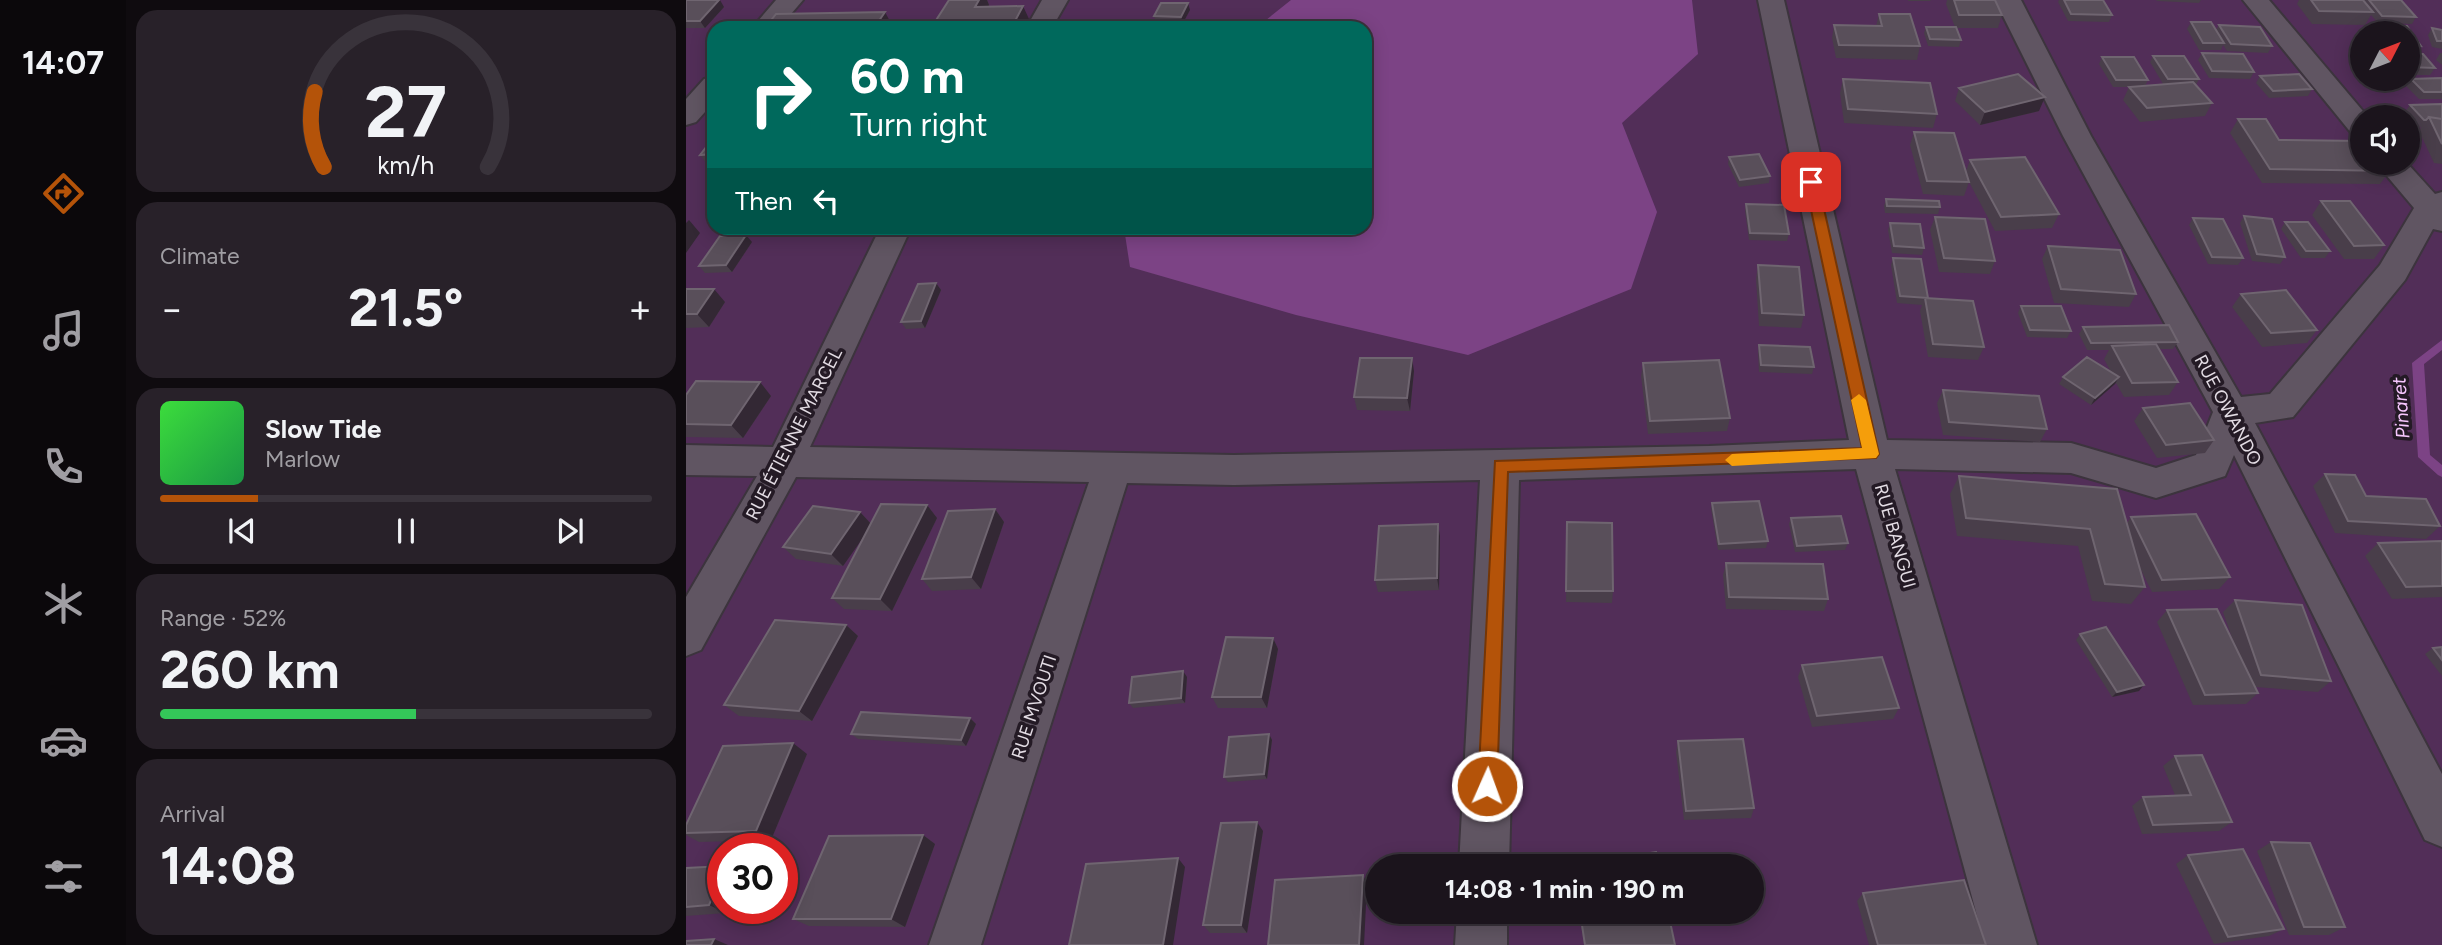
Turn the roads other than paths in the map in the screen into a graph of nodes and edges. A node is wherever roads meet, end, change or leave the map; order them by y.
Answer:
1 (790, 0) edge
2 (1055, 0) edge
3 (1771, 0) edge
4 (2008, 0) edge
5 (2256, 0) edge
6 (771, 21) edge
7 (1043, 21) edge
8 (707, 94) edge
9 (695, 109) edge
10 (2350, 114) edge
11 (2403, 175) edge
12 (2438, 211) edge
13 (892, 235) edge
14 (2231, 412) junction
15 (1871, 454) junction
16 (686, 460) edge
17 (785, 461) junction
18 (1500, 466) junction
19 (1112, 470) junction
20 (686, 637) edge
21 (2442, 823) edge
22 (1484, 854) edge
23 (1482, 924) edge
24 (955, 945) edge
25 (1481, 945) edge
26 (2011, 945) edge

1 - 6 street
2 - 7 street
3 - 15 street, RUE BANGUI
4 - 14 street, RUE OWANDO
5 - 10 street
8 - 9 street
11 - 12 street
12 - 14 street
13 - 17 street, RUE ÉTIENNE MARCEL
14 - 15 street
14 - 21 street, RUE OWANDO
15 - 18 street
15 - 26 street, RUE BANGUI
16 - 17 street
17 - 19 street
17 - 20 street, RUE ÉTIENNE MARCEL
18 - 19 street
18 - 22 street
19 - 24 street, RUE MVOUTI
23 - 25 street

